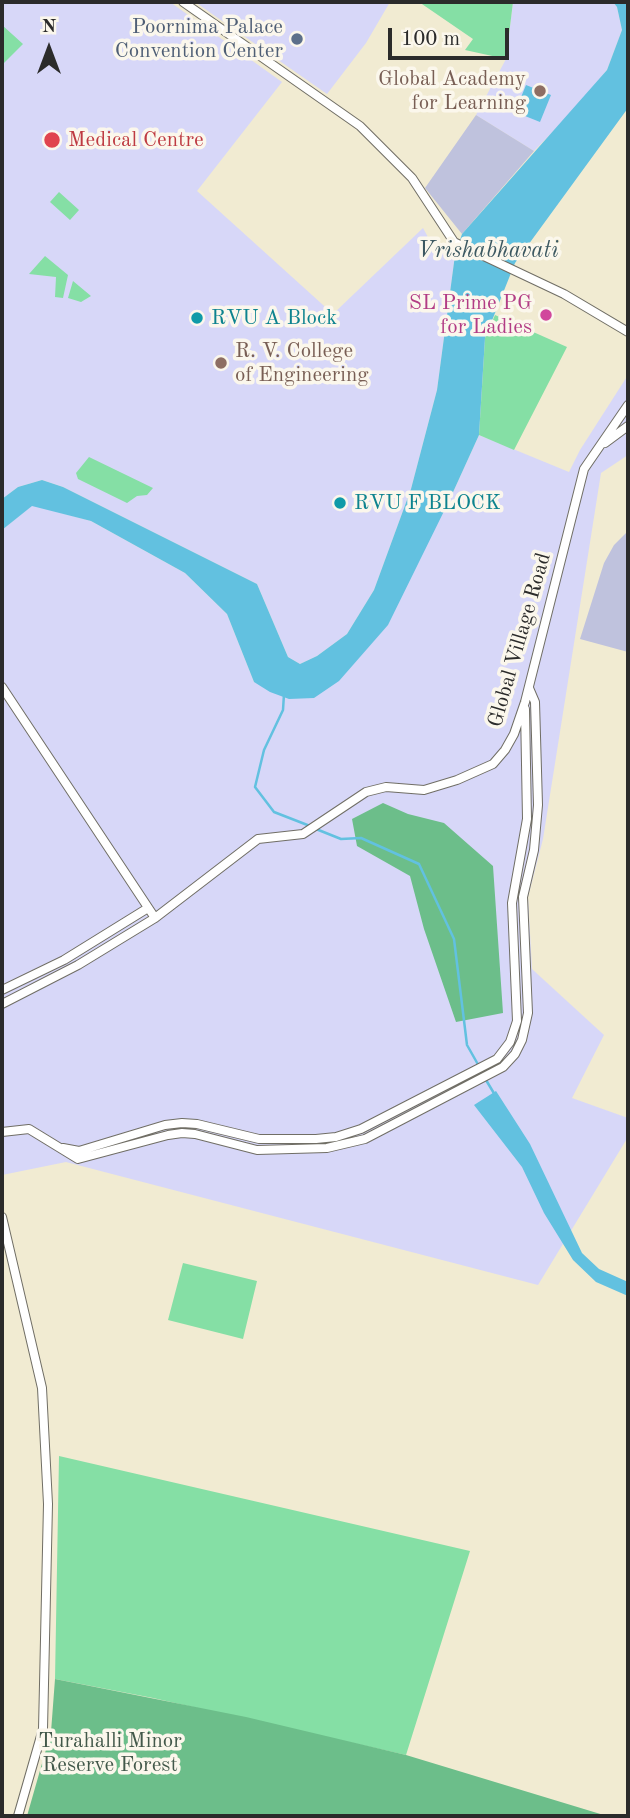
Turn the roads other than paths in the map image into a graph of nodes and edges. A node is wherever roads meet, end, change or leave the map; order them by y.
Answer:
1 (183, 2) edge
2 (628, 332) edge
3 (628, 405) edge
4 (628, 426) edge
5 (599, 447) junction
6 (2, 687) edge
7 (529, 688) junction
8 (525, 702) junction
9 (148, 908) junction
10 (155, 918) junction
11 (2, 990) edge
12 (2, 1004) edge
13 (2, 1132) edge
14 (52, 1145) junction
15 (2, 1217) edge
16 (18, 1816) edge

1 - 2 street
3 - 5 street, Global Village Road
4 - 5 street
5 - 7 street, Global Village Road
6 - 9 street
7 - 8 street, Global Village Road
7 - 14 street
8 - 10 street, Global Village Road
8 - 14 street
9 - 10 street
9 - 11 street
10 - 12 street, Global Village Road
13 - 14 street
15 - 16 street

